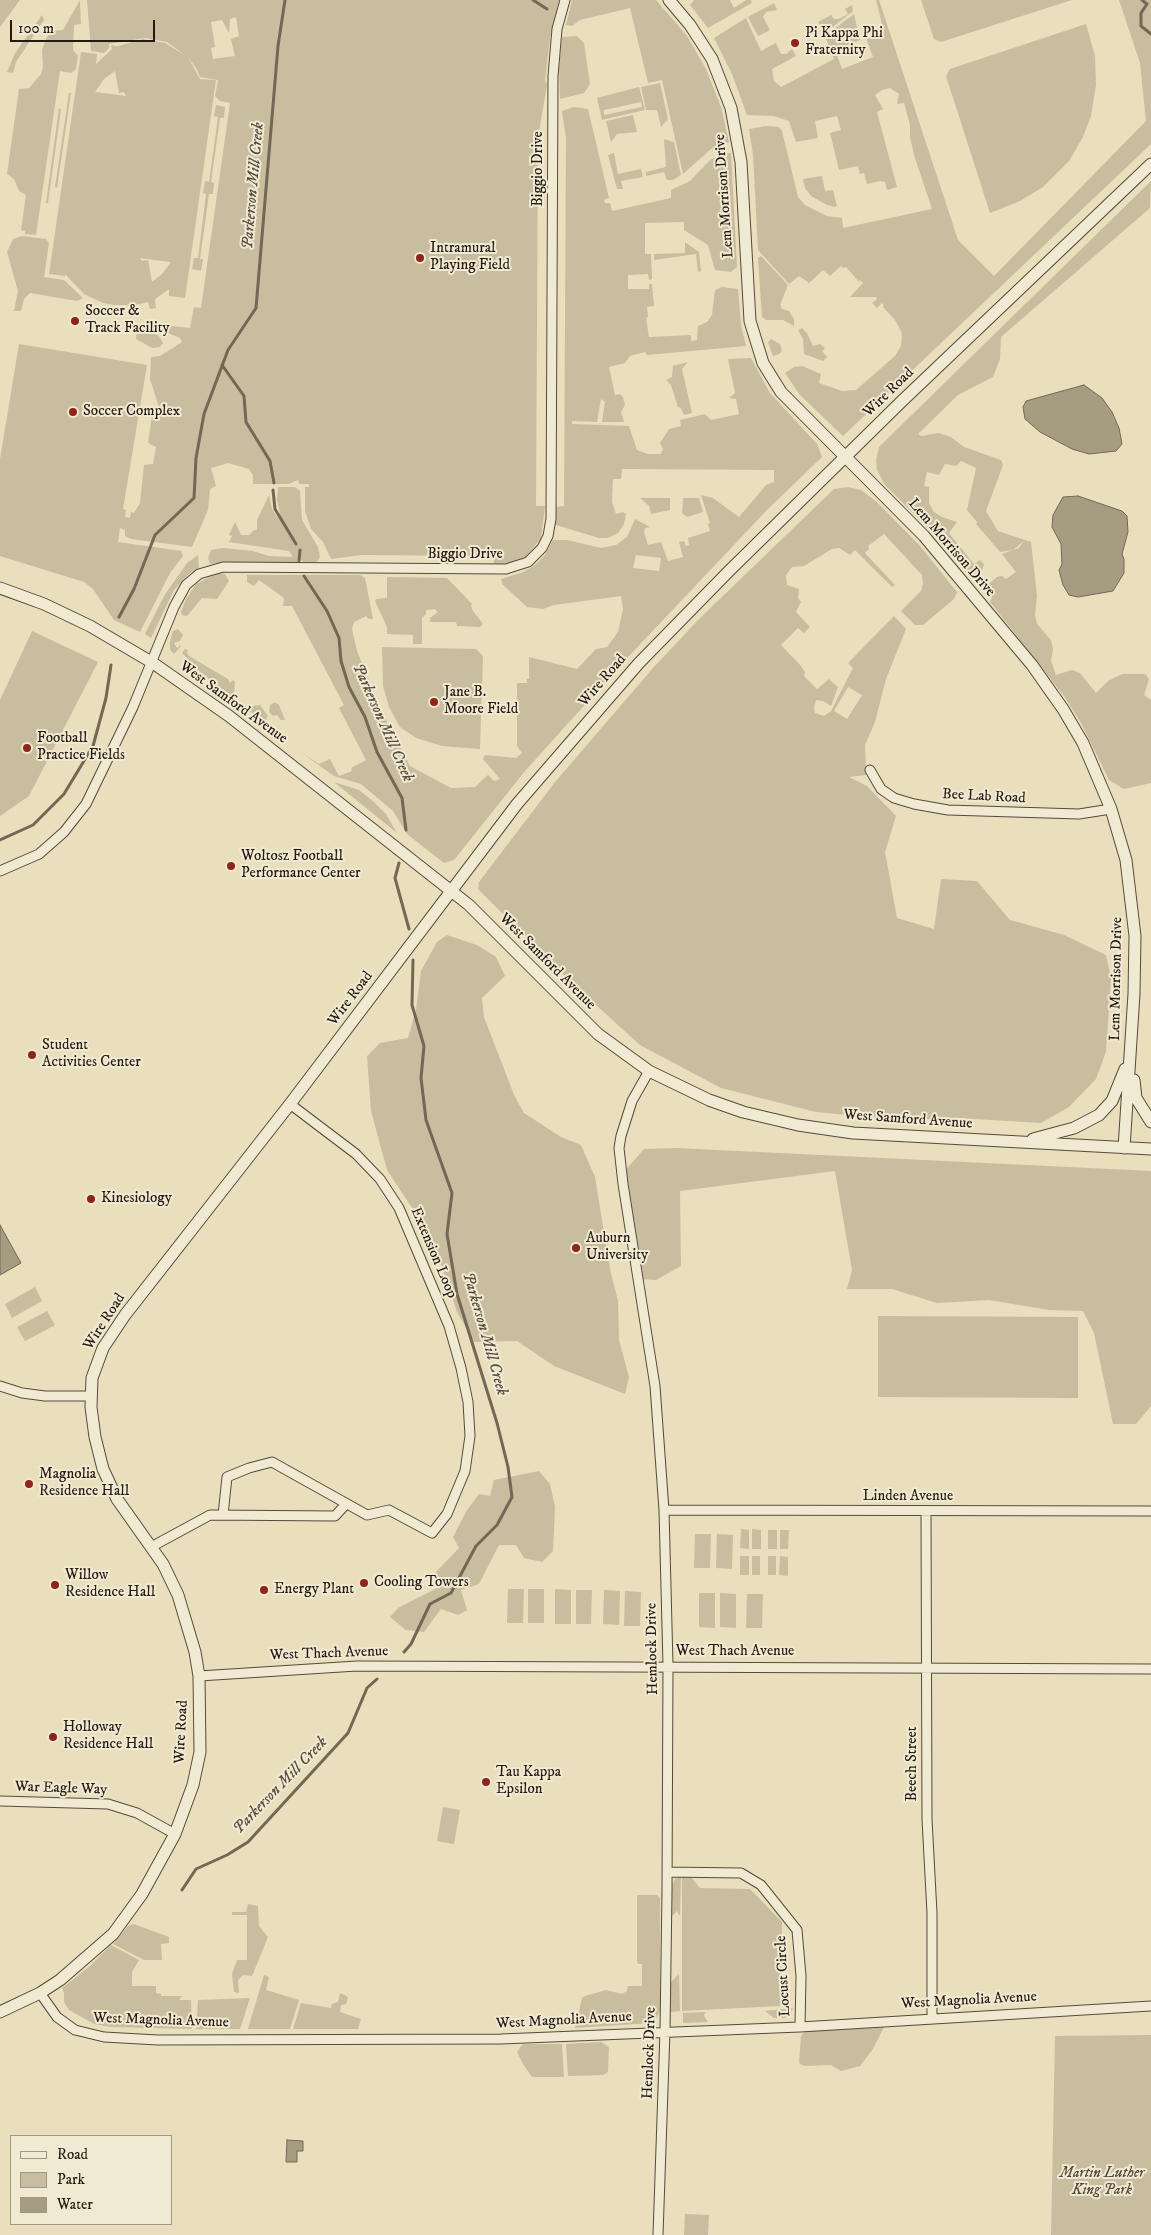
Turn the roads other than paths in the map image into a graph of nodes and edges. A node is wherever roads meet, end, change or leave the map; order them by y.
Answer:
1 (565, 0) edge
2 (669, 0) edge
3 (1151, 164) edge
4 (845, 458) junction
5 (0, 588) edge
6 (153, 663) junction
7 (870, 770) dead end
8 (1111, 809) junction
9 (0, 870) edge
10 (451, 891) junction
11 (1130, 1056) junction
12 (648, 1071) junction
13 (290, 1104) junction
14 (1151, 1122) edge
15 (1024, 1142) junction
16 (1124, 1148) junction
17 (1151, 1149) edge
18 (0, 1386) edge
19 (91, 1396) junction
20 (346, 1504) junction
21 (664, 1510) junction
22 (926, 1511) junction
23 (1151, 1511) edge
24 (224, 1515) junction
25 (151, 1547) junction
26 (668, 1666) junction
27 (927, 1666) junction
28 (1151, 1669) edge
29 (198, 1676) junction
30 (0, 1801) edge
31 (175, 1834) junction
32 (667, 1872) junction
33 (40, 1993) junction
34 (1151, 2006) edge
35 (0, 2012) edge
36 (932, 2018) junction
37 (800, 2026) junction
38 (665, 2031) junction
39 (658, 2235) edge

1 - 6 street, Biggio Drive
2 - 4 street, Lem Morrison Drive
3 - 4 street, Wire Road
4 - 8 street, Lem Morrison Drive
4 - 10 street, Wire Road
5 - 6 street, West Samford Avenue
6 - 9 street, Biggio Drive
6 - 10 street, West Samford Avenue
7 - 8 street, Bee Lab Road
8 - 11 street, Lem Morrison Drive
10 - 12 street, West Samford Avenue
10 - 13 street, Wire Road
11 - 14 street
11 - 15 street
11 - 16 street, Lem Morrison Drive
12 - 15 street, West Samford Avenue
12 - 21 street, Hemlock Drive
13 - 19 street, Wire Road
13 - 20 street, Extension Loop
15 - 16 street, West Samford Avenue
16 - 17 street, West Samford Avenue
18 - 19 street
19 - 25 street, Wire Road
20 - 24 street
20 - 24 street, Extension Loop
21 - 22 street, Linden Avenue
21 - 26 street, Hemlock Drive
22 - 23 street, Linden Avenue
22 - 27 street, Beech Street
24 - 25 street
25 - 29 street, Wire Road
26 - 27 street, West Thach Avenue
26 - 29 street, West Thach Avenue
26 - 32 street, Hemlock Drive
27 - 28 street, West Thach Avenue
27 - 36 street, Beech Street
29 - 31 street, Wire Road
30 - 31 street, War Eagle Way
31 - 33 street, Wire Road
32 - 37 street, Locust Circle
32 - 38 street, Hemlock Drive
33 - 35 street
33 - 38 street, West Magnolia Avenue
34 - 36 street, West Magnolia Avenue
36 - 37 street, West Magnolia Avenue
37 - 38 street, West Magnolia Avenue
38 - 39 street, Hemlock Drive

